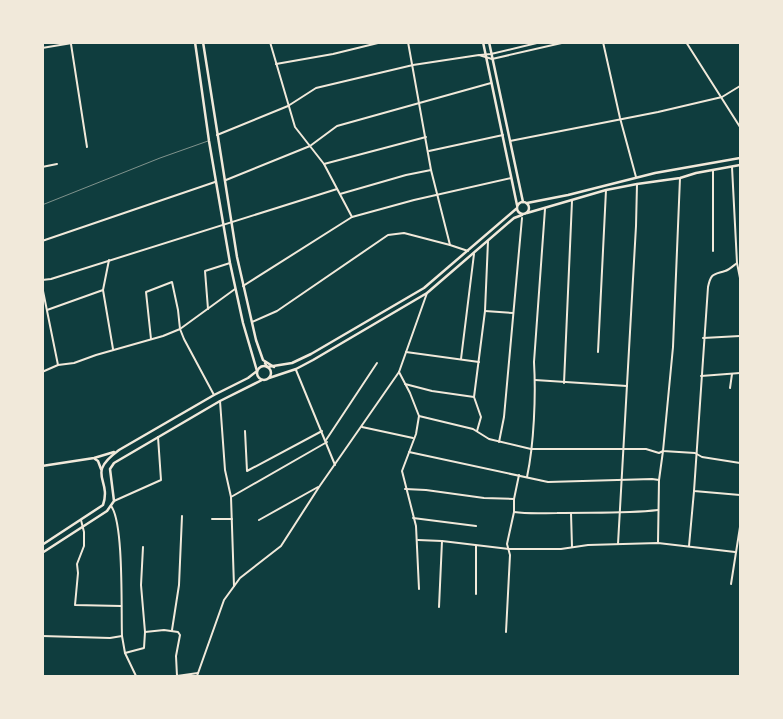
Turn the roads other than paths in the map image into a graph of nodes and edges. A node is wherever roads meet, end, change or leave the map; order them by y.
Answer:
1 (195, 42) edge
2 (203, 42) edge
3 (270, 42) edge
4 (382, 42) edge
5 (408, 42) edge
6 (483, 42) edge
7 (489, 42) edge
8 (541, 42) edge
9 (566, 42) edge
10 (603, 42) edge
11 (686, 42) edge
12 (77, 43) edge
13 (532, 43) edge
14 (71, 44) junction
15 (42, 48) edge
16 (491, 54) junction
17 (486, 57) junction
18 (492, 59) junction
19 (276, 64) junction
20 (413, 65) junction
21 (491, 83) dead end
22 (740, 86) edge
23 (722, 97) junction
24 (419, 103) junction
25 (288, 106) junction
26 (620, 118) junction
27 (740, 127) edge
28 (217, 135) junction
29 (503, 135) junction
30 (426, 137) junction
31 (209, 141) junction
32 (509, 141) junction
33 (310, 146) junction
34 (87, 147) dead end
35 (429, 152) junction
36 (740, 158) edge
37 (57, 164) dead end
38 (324, 164) junction
39 (740, 165) edge
40 (42, 167) edge
41 (732, 167) junction
42 (431, 170) junction
43 (713, 170) junction
44 (636, 177) junction
45 (511, 178) junction
46 (680, 178) junction
47 (225, 180) junction
48 (216, 182) junction
49 (637, 184) junction
50 (337, 189) junction
51 (606, 190) junction
52 (340, 194) junction
53 (438, 195) junction
54 (572, 201) junction
55 (522, 202) junction
56 (527, 203) junction
57 (42, 205) edge
58 (517, 207) junction
59 (545, 209) junction
60 (527, 213) junction
61 (522, 216) junction
62 (352, 217) junction
63 (232, 221) junction
64 (223, 224) junction
65 (42, 241) edge
66 (488, 241) junction
67 (450, 245) junction
68 (468, 251) junction
69 (712, 251) dead end
70 (474, 254) junction
71 (109, 260) junction
72 (230, 263) junction
73 (736, 264) junction
74 (740, 278) edge
75 (42, 280) edge
76 (42, 286) edge
77 (243, 286) junction
78 (236, 289) junction
79 (103, 290) junction
80 (427, 292) junction
81 (208, 309) junction
82 (47, 310) junction
83 (485, 311) junction
84 (513, 313) junction
85 (252, 322) junction
86 (180, 329) junction
87 (740, 336) edge
88 (703, 338) junction
89 (151, 339) junction
90 (113, 350) junction
91 (406, 352) junction
92 (598, 352) dead end
93 (461, 359) junction
94 (263, 360) junction
95 (479, 362) junction
96 (256, 363) junction
97 (377, 363) dead end
98 (58, 365) junction
99 (267, 367) junction
100 (274, 367) junction
101 (296, 369) junction
102 (258, 371) junction
103 (42, 372) edge
104 (399, 372) junction
105 (740, 373) edge
106 (732, 374) junction
107 (250, 376) junction
108 (701, 376) junction
109 (269, 378) junction
110 (262, 380) junction
111 (535, 380) junction
112 (564, 383) junction
113 (405, 384) junction
114 (627, 386) junction
115 (730, 388) dead end
116 (214, 395) junction
117 (474, 396) junction
118 (220, 401) junction
119 (419, 416) junction
120 (362, 427) junction
121 (245, 431) dead end
122 (322, 431) junction
123 (477, 432) junction
124 (158, 437) junction
125 (414, 438) junction
126 (326, 441) junction
127 (499, 442) junction
128 (623, 448) junction
129 (531, 449) junction
130 (119, 450) junction
131 (663, 451) junction
132 (409, 452) junction
133 (695, 453) junction
134 (94, 458) junction
135 (740, 463) edge
136 (335, 465) junction
137 (42, 466) edge
138 (101, 471) junction
139 (519, 475) junction
140 (527, 477) junction
141 (622, 480) junction
142 (659, 480) junction
143 (319, 487) junction
144 (405, 488) junction
145 (694, 491) junction
146 (740, 495) edge
147 (231, 497) junction
148 (514, 499) junction
149 (114, 501) junction
150 (111, 506) junction
151 (658, 510) junction
152 (514, 512) junction
153 (620, 512) junction
154 (571, 513) junction
155 (182, 516) dead end
156 (413, 518) junction
157 (212, 519) dead end
158 (232, 519) junction
159 (81, 520) junction
160 (259, 520) dead end
161 (83, 526) junction
162 (476, 526) dead end
163 (740, 527) edge
164 (418, 540) junction
165 (442, 541) junction
166 (658, 543) junction
167 (618, 544) junction
168 (739, 544) edge
169 (42, 545) edge
170 (476, 546) junction
171 (689, 546) junction
172 (143, 547) dead end
173 (572, 547) junction
174 (509, 549) junction
175 (735, 552) junction
176 (42, 553) edge
177 (731, 584) dead end
178 (234, 587) junction
179 (419, 589) dead end
180 (476, 594) dead end
181 (121, 606) junction
182 (439, 607) dead end
183 (172, 630) junction
184 (145, 632) junction
185 (506, 632) dead end
186 (42, 636) edge
187 (122, 636) junction
188 (125, 653) junction
189 (197, 675) edge
190 (136, 676) edge

1 - 31 main road
2 - 28 main road
3 - 19 street
4 - 19 street
5 - 20 street
6 - 17 main road
7 - 16 main road
8 - 13 street
9 - 18 street
10 - 26 street
11 - 23 street
12 - 14 street
13 - 16 street
14 - 15 street
14 - 34 street
16 - 17 street
16 - 18 main road
17 - 18 street
17 - 20 street
17 - 29 main road
18 - 32 main road
19 - 25 street
20 - 24 street
20 - 25 street
21 - 24 street
22 - 23 street
23 - 26 street
23 - 27 street
24 - 30 street
24 - 33 street
25 - 28 street
25 - 33 street
26 - 32 street
26 - 44 street
28 - 47 main road
29 - 35 street
29 - 45 main road
30 - 35 street
30 - 38 street
31 - 48 main road
31 - 57 lane
32 - 55 main road
33 - 38 street
33 - 47 street
35 - 42 street
36 - 44 main road
37 - 40 street
38 - 50 street
39 - 41 main road
41 - 43 main road
41 - 73 street
42 - 52 street
42 - 53 street
43 - 46 main road
43 - 69 street
44 - 56 main road
45 - 53 street
45 - 58 main road
46 - 49 main road
46 - 131 street
47 - 63 main road
48 - 64 main road
48 - 65 street
49 - 51 main road
49 - 114 street
50 - 52 street
50 - 63 street
51 - 54 main road
51 - 92 street
52 - 62 street
53 - 62 street
53 - 67 street
54 - 59 main road
54 - 112 street
55 - 56 main road
55 - 58 main road
56 - 60 main road
58 - 61 main road
58 - 68 main road
59 - 60 main road
59 - 111 street
60 - 61 main road
61 - 66 main road
61 - 84 street
62 - 77 street
63 - 64 street
63 - 77 main road
64 - 71 street
64 - 72 main road
66 - 70 main road
66 - 83 street
67 - 68 street
67 - 85 street
68 - 100 main road
70 - 80 main road
70 - 93 street
71 - 75 street
71 - 79 street
72 - 78 main road
72 - 81 street
73 - 74 street
73 - 88 street
76 - 82 street
77 - 85 main road
78 - 81 street
78 - 96 main road
79 - 82 street
79 - 90 street
80 - 91 street
80 - 101 main road
81 - 86 street
82 - 98 street
83 - 84 street
83 - 95 street
84 - 127 street
85 - 94 main road
86 - 89 street
86 - 89 street
86 - 116 street
87 - 88 street
88 - 108 street
89 - 90 street
90 - 98 street
91 - 93 street
91 - 104 street
93 - 95 street
94 - 99 main road
94 - 100 main road
95 - 117 street
96 - 102 main road
96 - 107 main road
97 - 126 street
98 - 103 street
99 - 100 main road
99 - 102 main road
99 - 109 main road
101 - 109 main road
101 - 122 street
102 - 107 main road
102 - 110 main road
104 - 113 street
104 - 120 street
105 - 106 street
106 - 108 street
106 - 115 street
107 - 116 main road
108 - 133 street
109 - 110 main road
110 - 118 main road
111 - 112 street
111 - 129 street
112 - 114 street
113 - 117 street
113 - 119 street
114 - 128 street
116 - 130 main road
117 - 123 street
118 - 124 main road
118 - 147 street
119 - 123 street
119 - 125 street
120 - 125 street
120 - 136 street
121 - 122 street
122 - 126 street
123 - 127 street
124 - 149 main road
124 - 149 street
125 - 132 street
126 - 136 street
126 - 147 street
127 - 129 street
128 - 129 street
128 - 131 street
128 - 141 street
129 - 140 street
130 - 134 main road
130 - 138 main road
131 - 133 street
131 - 142 street
132 - 139 street
132 - 144 street
133 - 135 street
133 - 145 street
134 - 137 main road
134 - 138 main road
136 - 143 street
138 - 159 main road
139 - 140 street
139 - 148 street
140 - 141 street
141 - 142 street
141 - 153 street
142 - 151 street
143 - 160 street
143 - 178 street
144 - 148 street
144 - 156 street
145 - 146 street
145 - 171 street
147 - 158 street
148 - 152 street
149 - 150 main road
150 - 161 main road
150 - 181 street
151 - 153 street
151 - 166 street
152 - 154 street
152 - 174 street
153 - 154 street
153 - 167 street
154 - 173 street
155 - 183 street
156 - 162 street
156 - 164 street
157 - 158 street
158 - 178 street
159 - 161 street
159 - 169 main road
161 - 176 main road
161 - 181 street
163 - 168 street
164 - 165 street
164 - 179 street
165 - 170 street
165 - 182 street
166 - 167 street
166 - 171 street
167 - 173 street
168 - 175 street
170 - 174 street
170 - 180 street
171 - 175 street
172 - 184 street
173 - 174 street
174 - 185 street
175 - 177 street
178 - 189 street
181 - 187 street
183 - 184 street
183 - 189 street
184 - 188 street
186 - 187 street
187 - 188 street
188 - 190 street

